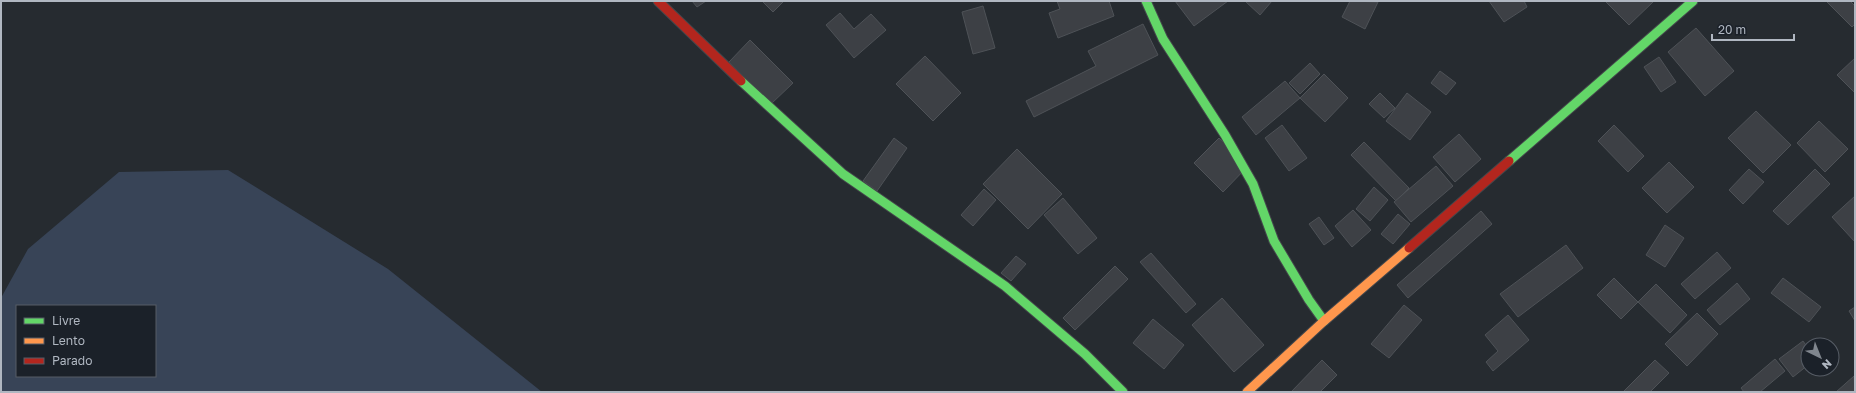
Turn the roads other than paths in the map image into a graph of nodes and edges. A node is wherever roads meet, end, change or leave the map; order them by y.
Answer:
1 (658, 1) edge
2 (1146, 1) edge
3 (1693, 1) edge
4 (1324, 322) junction
5 (1123, 392) edge
6 (1247, 392) edge

1 - 5 street
2 - 4 street
3 - 4 street
4 - 6 street

